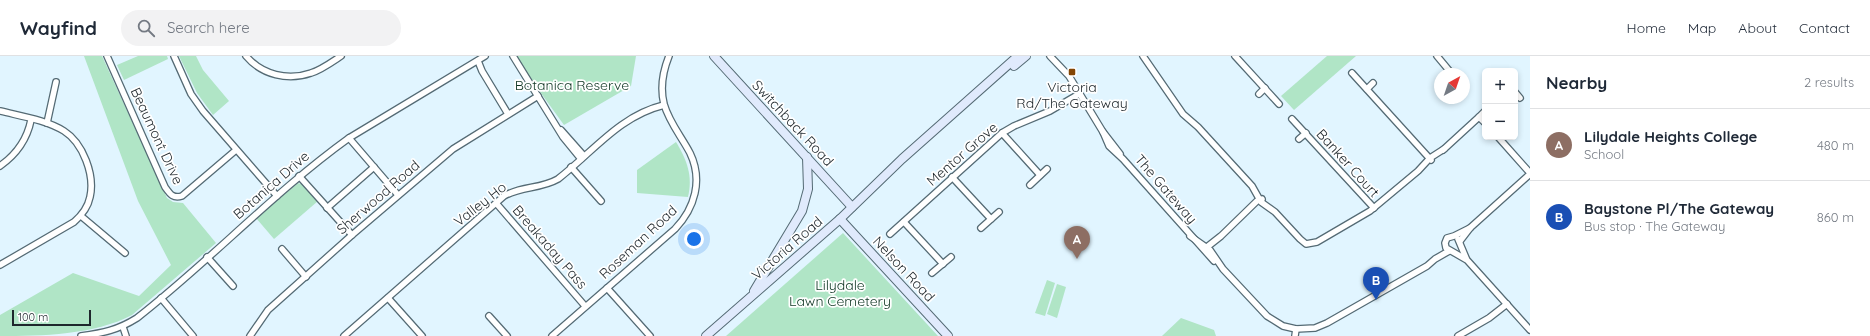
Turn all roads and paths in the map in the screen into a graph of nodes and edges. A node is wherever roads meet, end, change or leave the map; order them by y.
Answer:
1 (106, 56) edge
2 (174, 56) edge
3 (246, 56) edge
4 (341, 56) edge
5 (485, 56) edge
6 (513, 56) edge
7 (669, 56) edge
8 (714, 56) edge
9 (1018, 56) edge
10 (1026, 56) edge
11 (1050, 56) edge
12 (1054, 56) edge
13 (1143, 56) edge
14 (1235, 56) edge
15 (1437, 56) edge
16 (478, 60) junction
17 (1058, 63) junction
18 (1447, 68) edge
19 (1352, 73) dead end
20 (56, 82) dead end
21 (1373, 83) dead end
22 (1265, 88) junction
23 (1367, 89) junction
24 (1080, 94) junction
25 (1259, 94) dead end
26 (538, 96) junction
27 (1518, 96) edge
28 (1520, 98) dead end
29 (1279, 104) dead end
30 (664, 105) junction
31 (0, 111) edge
32 (508, 114) junction
33 (1482, 114) edge
34 (1479, 117) junction
35 (1292, 119) dead end
36 (31, 120) junction
37 (1482, 120) edge
38 (47, 123) junction
39 (1002, 133) junction
40 (1306, 133) junction
41 (348, 138) junction
42 (1299, 139) dead end
43 (1501, 140) edge
44 (236, 150) junction
45 (807, 157) junction
46 (583, 158) junction
47 (1430, 159) junction
48 (0, 166) edge
49 (374, 167) junction
50 (571, 167) junction
51 (1047, 169) dead end
52 (1530, 173) edge
53 (1040, 175) junction
54 (299, 176) junction
55 (952, 177) junction
56 (884, 179) junction
57 (1030, 185) dead end
58 (398, 195) junction
59 (277, 196) junction
60 (1261, 200) junction
61 (601, 201) dead end
62 (496, 203) junction
63 (852, 207) junction
64 (327, 208) junction
65 (1374, 208) junction
66 (999, 212) dead end
67 (81, 216) junction
68 (840, 219) junction
69 (991, 220) junction
70 (904, 222) junction
71 (981, 228) dead end
72 (1470, 228) junction
73 (890, 234) dead end
74 (352, 235) junction
75 (1454, 236) junction
76 (1460, 243) junction
77 (1445, 246) junction
78 (282, 249) dead end
79 (1207, 249) junction
80 (1451, 251) junction
81 (125, 253) dead end
82 (207, 257) junction
83 (951, 257) dead end
84 (1435, 259) junction
85 (1467, 260) junction
86 (0, 264) edge
87 (942, 264) junction
88 (932, 273) dead end
89 (306, 277) junction
90 (233, 286) dead end
91 (607, 288) junction
92 (161, 298) junction
93 (388, 298) junction
94 (750, 298) junction
95 (1506, 304) junction
96 (586, 306) junction
97 (489, 316) dead end
98 (123, 327) junction
99 (1296, 329) junction
100 (1530, 330) edge
101 (81, 336) edge
102 (126, 336) edge
103 (193, 336) edge
104 (250, 336) edge
105 (344, 336) edge
106 (422, 336) edge
107 (507, 336) edge
108 (552, 336) edge
109 (650, 336) edge
110 (706, 336) edge
111 (948, 336) edge
112 (1295, 336) edge
113 (1458, 336) edge

1 - 44 street, Beaumont Drive
2 - 44 street
3 - 4 street
5 - 16 street, Botanica Drive
6 - 26 street
7 - 30 street, Roseman Road
8 - 45 main road, Switchback Road
9 - 56 main road, Victoria Road
10 - 56 main road, Victoria Road
11 - 17 street, The Gateway
12 - 17 street, The Gateway
13 - 60 street
14 - 22 street
15 - 18 street
16 - 32 street
16 - 41 street, Botanica Drive
17 - 24 street, The Gateway
19 - 23 street
20 - 38 street
21 - 23 street
22 - 25 street
22 - 29 street
23 - 47 street
24 - 39 street, Mentor Grove
24 - 79 street, The Gateway
26 - 32 street, Sherwood Road
26 - 46 street
27 - 28 street
30 - 46 street, Valley Ho
30 - 91 street, Roseman Road
31 - 36 street
32 - 58 street, Sherwood Road
33 - 34 street
34 - 37 street
34 - 47 street
35 - 40 street, Banker Court
36 - 38 street
36 - 48 street
38 - 67 street
39 - 53 street
39 - 55 street, Mentor Grove
40 - 42 street, Banker Court
40 - 65 street, Banker Court
41 - 49 street
41 - 54 street, Botanica Drive
43 - 52 street
44 - 59 street
45 - 63 main road, Switchback Road
45 - 94 main road
46 - 50 street, Valley Ho
47 - 65 street
49 - 58 street
49 - 64 street
50 - 61 street
50 - 62 street, Valley Ho
51 - 53 street
52 - 72 street
53 - 57 street
54 - 59 street, Botanica Drive
54 - 64 street
55 - 69 street
55 - 70 street, Mentor Grove
56 - 63 main road, Victoria Road
58 - 74 street, Sherwood Road
59 - 82 street, Botanica Drive
60 - 65 street
60 - 79 street
62 - 93 street, Valley Ho
62 - 96 street, Breakaday Pass
63 - 68 main road, Victoria Road
64 - 74 street
66 - 69 street
67 - 81 street
67 - 86 street
68 - 94 main road, Victoria Road
68 - 111 main road, Nelson Road
69 - 71 street
70 - 73 street, Mentor Grove
70 - 87 street
72 - 75 street
72 - 76 street
74 - 89 street, Sherwood Road
75 - 76 street
75 - 77 street
76 - 80 street
76 - 85 street
77 - 80 street
77 - 84 street, The Gateway
78 - 89 street
79 - 99 street, The Gateway
80 - 84 street, The Gateway
80 - 85 street
82 - 90 street
82 - 92 street, Botanica Drive
83 - 87 street
84 - 99 street, The Gateway
85 - 95 street
87 - 88 street
89 - 104 street, Sherwood Road
91 - 96 street, Roseman Road
91 - 109 street
92 - 98 street, Botanica Drive
92 - 103 street
93 - 105 street, Valley Ho
93 - 106 street
94 - 110 main road, Victoria Road
95 - 100 street
95 - 113 street
96 - 108 street, Roseman Road
97 - 107 street
98 - 101 street, Botanica Drive
98 - 102 street
99 - 112 street

